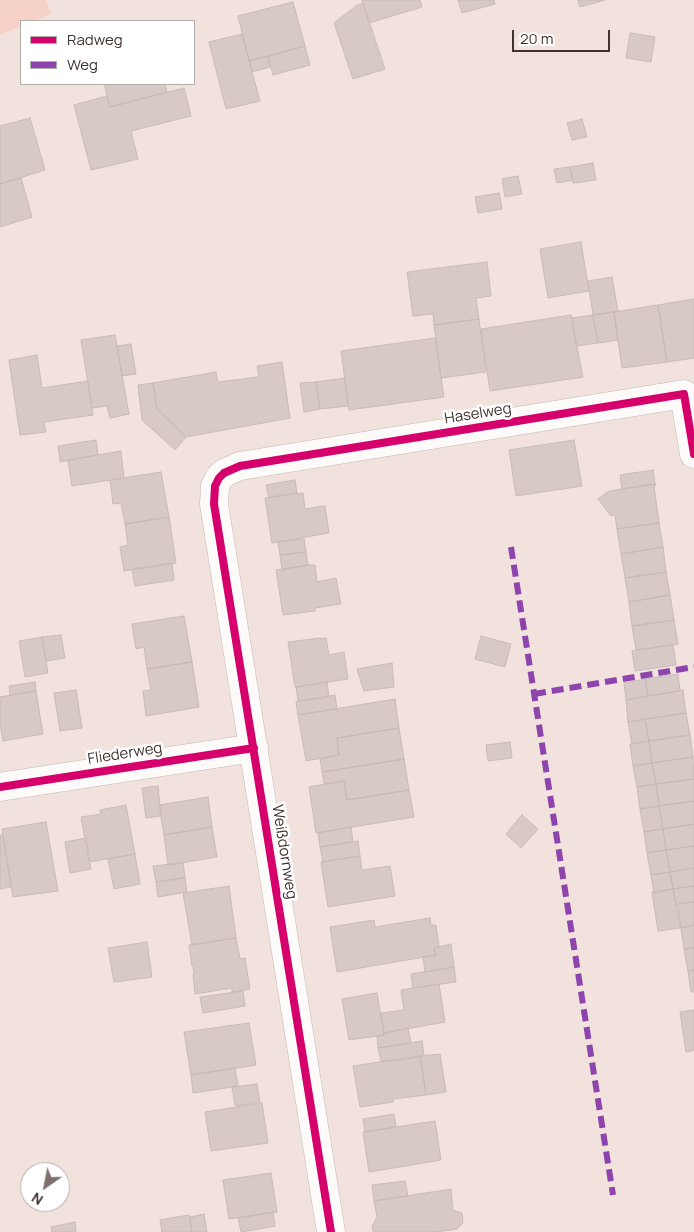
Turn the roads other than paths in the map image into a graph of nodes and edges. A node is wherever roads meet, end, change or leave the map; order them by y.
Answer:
1 (694, 454) edge
2 (219, 478) joint
3 (254, 748) junction
4 (0, 787) edge
5 (331, 1232) edge

1 - 2 street, Haselweg
2 - 3 street, Weißdornweg
3 - 4 street, Fliederweg
3 - 5 street, Weißdornweg

